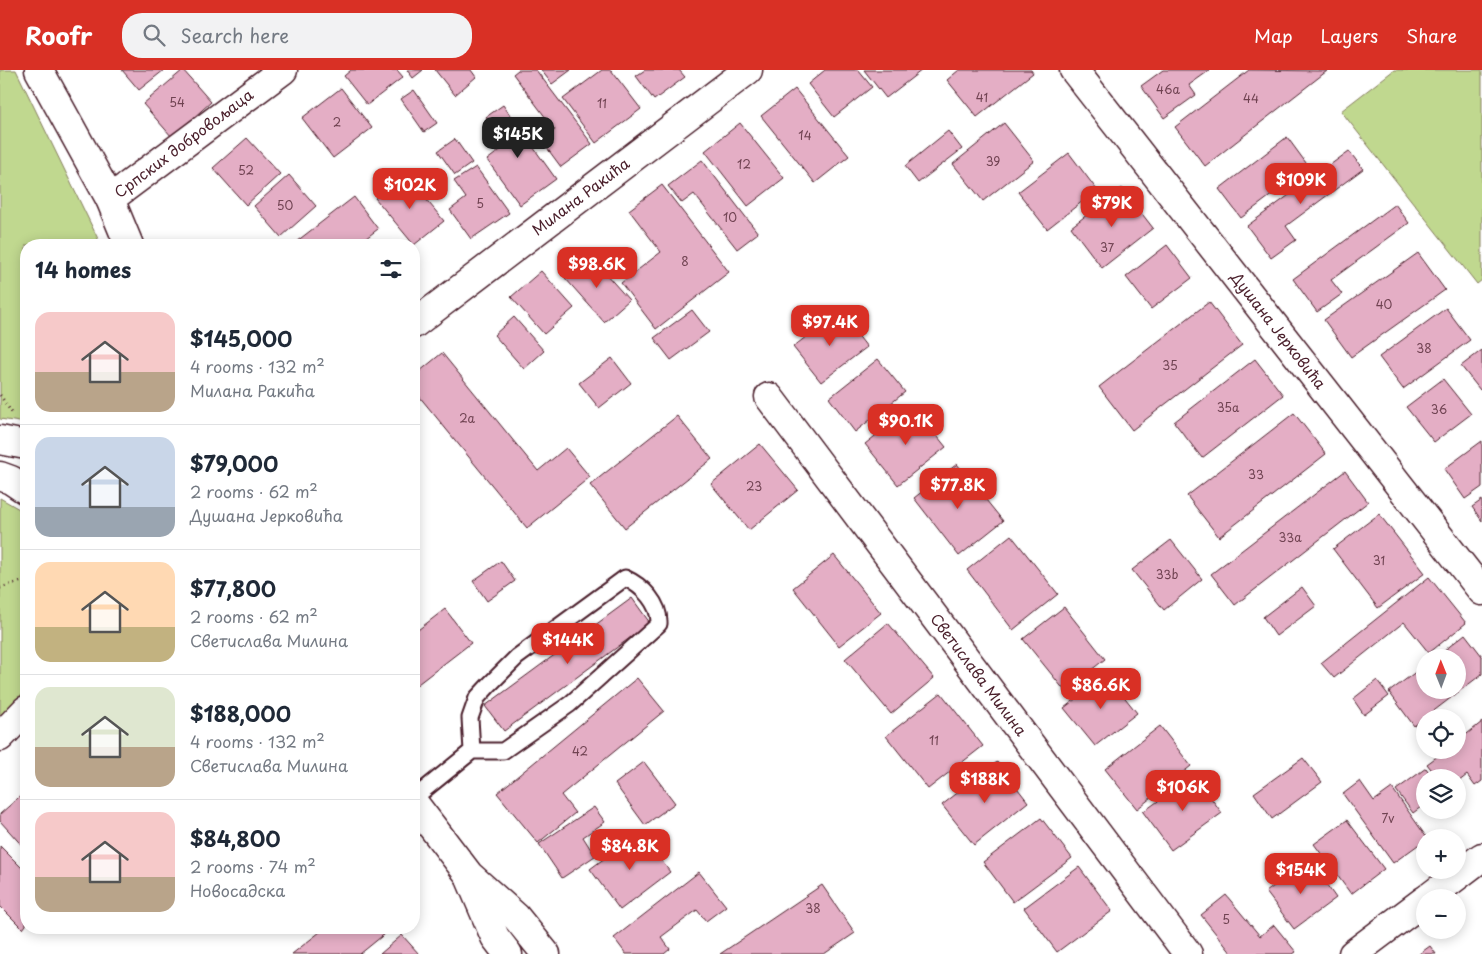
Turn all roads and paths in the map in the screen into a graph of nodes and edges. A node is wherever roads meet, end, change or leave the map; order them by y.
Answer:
1 (40, 70) edge
2 (282, 70) edge
3 (748, 70) edge
4 (1074, 70) edge
5 (110, 199) junction
6 (127, 239) edge
7 (420, 319) edge
8 (0, 395) edge
9 (769, 397) dead end
10 (12, 414) dead end
11 (0, 440) edge
12 (20, 444) edge
13 (0, 476) edge
14 (20, 486) edge
15 (20, 582) edge
16 (0, 588) edge
17 (1482, 591) edge
18 (20, 716) edge
19 (0, 737) edge
20 (472, 751) junction
21 (420, 793) edge
22 (420, 811) edge
23 (1482, 857) edge
24 (469, 874) junction
25 (1440, 889) edge
26 (1416, 907) edge
27 (508, 954) edge
28 (546, 954) edge
29 (1188, 954) edge
30 (1353, 954) edge

1 - 5 street
2 - 5 street, Српских добровољаца
3 - 7 street, Милана Ракића
4 - 17 street, Душана Јерковића
5 - 6 street
8 - 10 path
9 - 29 street, Светислава Милина
11 - 12 street
13 - 14 street
15 - 16 path
18 - 19 street
20 - 20 lane
20 - 21 lane
22 - 24 street
23 - 25 street
24 - 27 street
24 - 28 street
26 - 30 street

